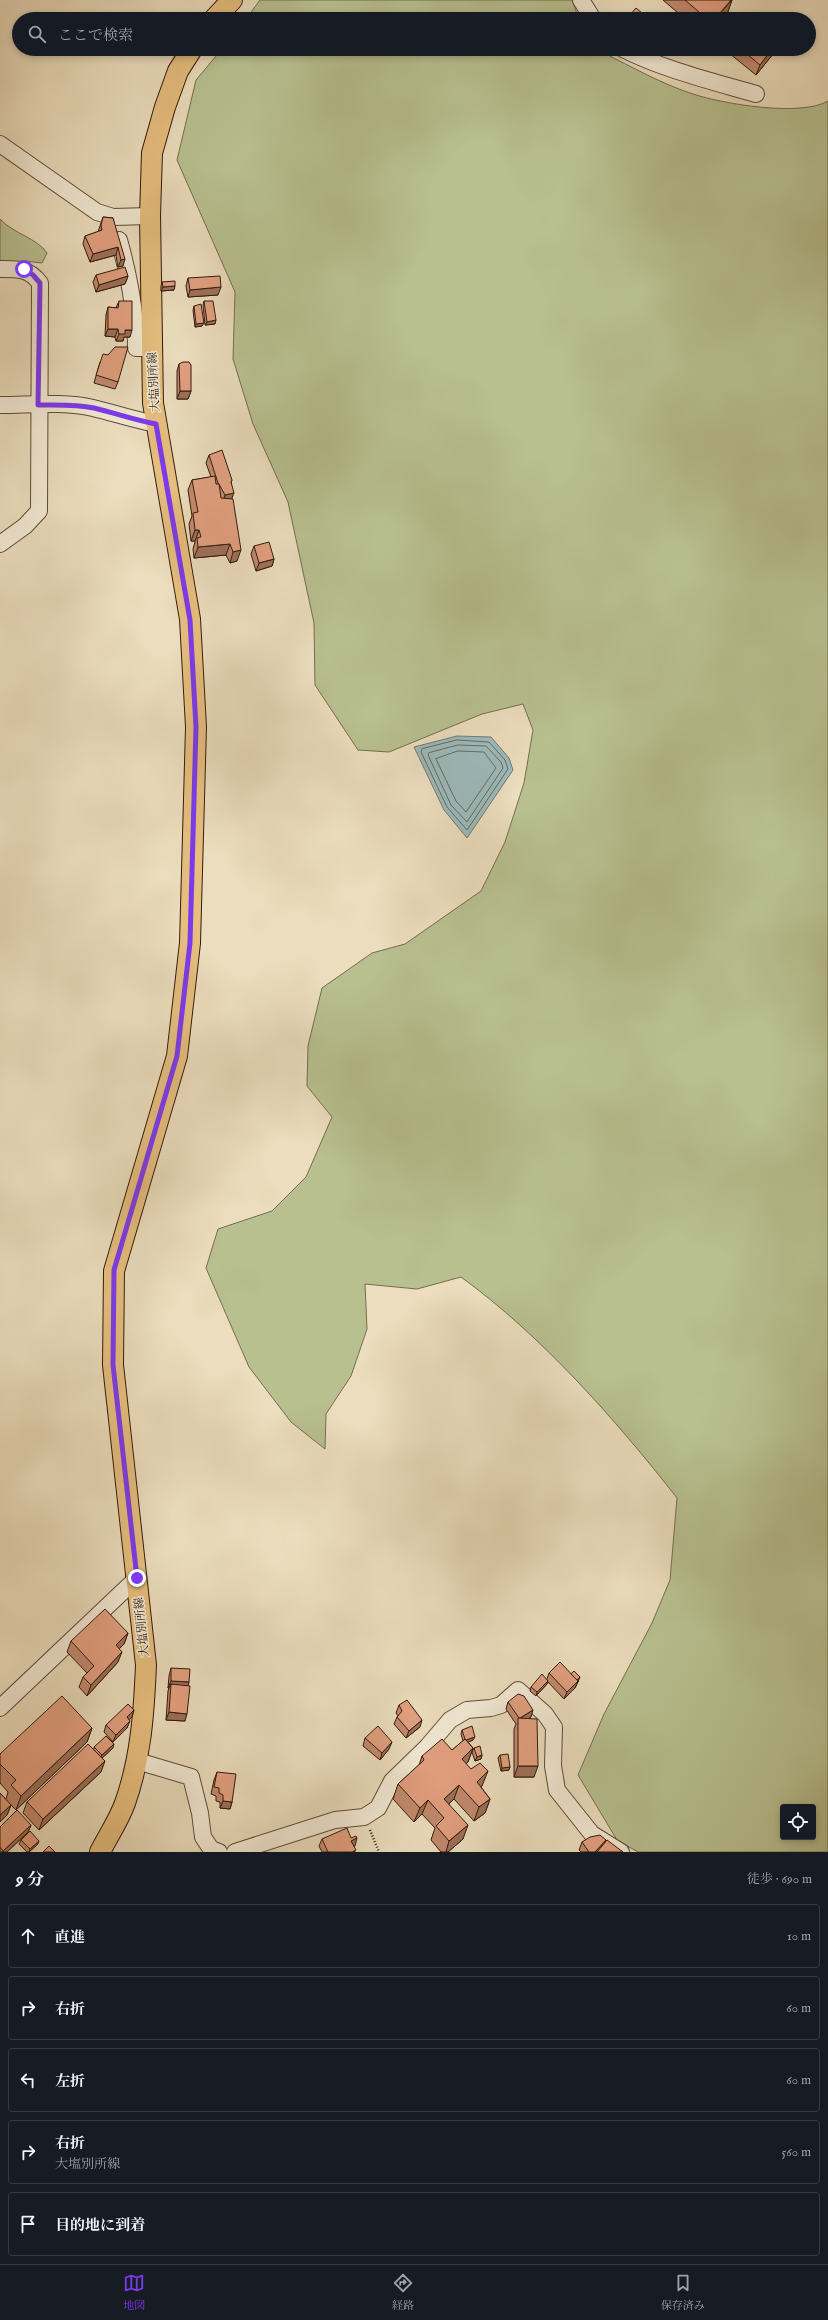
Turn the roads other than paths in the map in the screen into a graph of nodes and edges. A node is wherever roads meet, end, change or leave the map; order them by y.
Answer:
1 (232, 0) edge
2 (581, 0) edge
3 (221, 12) edge
4 (589, 12) edge
5 (188, 56) edge
6 (637, 56) edge
7 (756, 94) dead end
8 (0, 144) edge
9 (150, 216) junction
10 (113, 218) junction
11 (0, 269) edge
12 (152, 348) junction
13 (0, 405) edge
14 (38, 405) junction
15 (156, 424) junction
16 (0, 544) edge
17 (137, 1578) junction
18 (0, 1708) edge
19 (137, 1761) junction
20 (100, 1852) edge
21 (219, 1852) edge
22 (235, 1852) edge
23 (620, 1852) edge

1 - 3 main road
2 - 4 street
5 - 9 main road, 大塩別所線
6 - 7 street
8 - 10 street
9 - 10 street
9 - 12 main road, 大塩別所線
10 - 12 street
11 - 14 street
12 - 15 main road, 大塩別所線
13 - 14 street
14 - 15 street
14 - 16 street
15 - 17 main road, 大塩別所線
17 - 18 street
17 - 19 main road, 大塩別所線
19 - 20 main road, 大塩別所線
19 - 21 street
22 - 23 street

